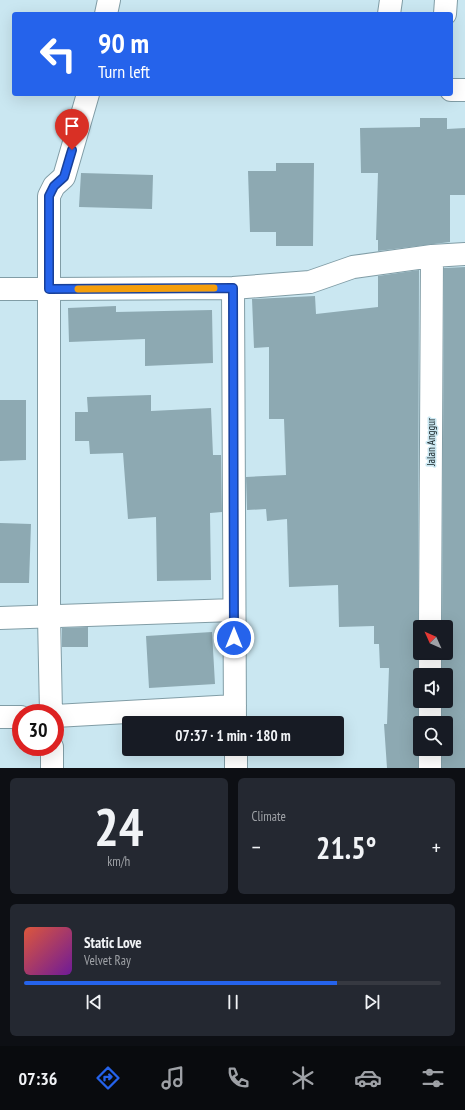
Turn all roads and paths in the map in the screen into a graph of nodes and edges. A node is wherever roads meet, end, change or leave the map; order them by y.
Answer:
1 (109, 0) edge
2 (391, 0) edge
3 (446, 0) edge
4 (106, 12) edge
5 (389, 12) edge
6 (445, 12) edge
7 (453, 90) edge
8 (465, 90) edge
9 (87, 96) edge
10 (465, 254) edge
11 (432, 256) junction
12 (233, 288) junction
13 (0, 289) edge
14 (49, 289) junction
15 (234, 610) junction
16 (49, 617) junction
17 (0, 618) edge
18 (430, 620) edge
19 (51, 704) edge
20 (235, 715) edge
21 (64, 716) edge
22 (0, 717) edge
23 (12, 717) edge
24 (52, 756) edge
25 (236, 756) edge
26 (430, 756) edge
27 (52, 768) edge
28 (236, 768) edge
29 (430, 768) edge

1 - 4 street
2 - 5 street
3 - 6 street
7 - 8 street
9 - 14 street
10 - 11 street
11 - 12 street
11 - 18 street, Jalan Anggur
12 - 14 street
12 - 15 street
13 - 14 street
14 - 16 street
15 - 16 street
15 - 20 street
16 - 17 street
16 - 19 street
20 - 21 street
22 - 23 street
24 - 27 street
25 - 28 street
26 - 29 street

